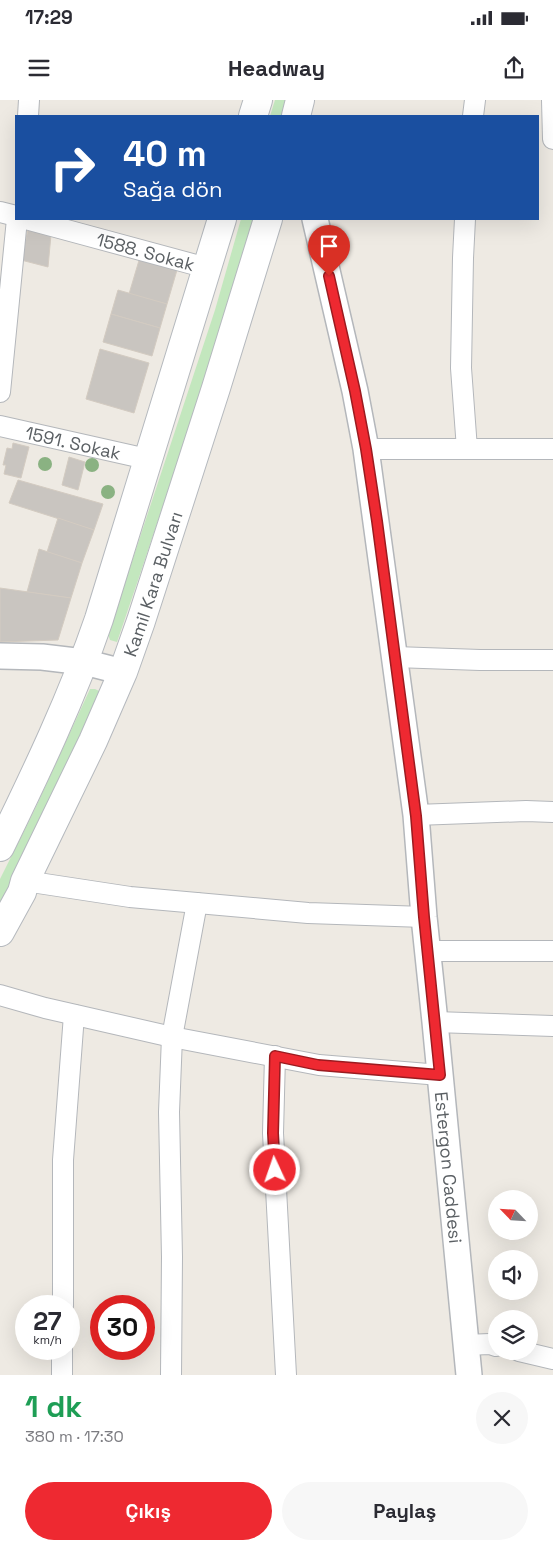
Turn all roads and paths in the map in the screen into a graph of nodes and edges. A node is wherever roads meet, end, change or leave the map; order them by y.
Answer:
1 (29, 100) edge
2 (258, 100) edge
3 (300, 100) edge
4 (475, 100) edge
5 (552, 100) edge
6 (28, 115) edge
7 (253, 115) edge
8 (296, 115) edge
9 (473, 115) edge
10 (553, 139) edge
11 (0, 212) edge
12 (15, 216) edge
13 (17, 220) edge
14 (30, 220) edge
15 (222, 220) edge
16 (268, 220) edge
17 (316, 220) edge
18 (466, 220) edge
19 (207, 268) junction
20 (1, 379) edge
21 (0, 426) edge
22 (366, 449) junction
23 (466, 449) junction
24 (553, 449) edge
25 (147, 459) junction
26 (0, 656) edge
27 (395, 657) junction
28 (553, 660) edge
29 (84, 662) junction
30 (123, 672) junction
31 (553, 812) edge
32 (416, 816) junction
33 (0, 847) edge
34 (25, 881) junction
35 (197, 903) junction
36 (424, 917) junction
37 (0, 932) edge
38 (427, 951) junction
39 (553, 951) edge
40 (0, 995) edge
41 (74, 1015) junction
42 (435, 1022) junction
43 (553, 1026) edge
44 (172, 1037) junction
45 (275, 1056) junction
46 (440, 1075) junction
47 (63, 1295) edge
48 (488, 1344) edge
49 (466, 1345) junction
50 (538, 1356) edge
51 (62, 1360) edge
52 (553, 1360) edge
53 (62, 1375) edge
54 (170, 1375) edge
55 (286, 1375) edge
56 (469, 1375) edge

1 - 6 street
2 - 7 main road
3 - 8 main road
4 - 9 street
5 - 10 street
11 - 12 street
13 - 20 street
14 - 19 street, 1588. Sokak
15 - 19 main road
16 - 30 main road, Kamil Kara Bulvarı
17 - 22 street, Estergon Caddesi
18 - 23 street
19 - 25 main road
21 - 25 street, 1591. Sokak
22 - 23 street
22 - 27 street, Estergon Caddesi
23 - 24 street
25 - 29 main road
26 - 29 street
27 - 28 street
27 - 32 street, Estergon Caddesi
29 - 30 street
29 - 33 main road
30 - 34 main road, Kamil Kara Bulvarı
31 - 32 street
32 - 36 street, Estergon Caddesi
34 - 35 street
34 - 37 main road, Kamil Kara Bulvarı
35 - 36 street
35 - 44 street
36 - 38 street, Estergon Caddesi
38 - 39 street
38 - 42 street, Estergon Caddesi
40 - 41 street
41 - 44 street
41 - 47 street
42 - 43 street
42 - 46 street, Estergon Caddesi
44 - 45 street
44 - 54 street
45 - 46 street
45 - 55 street
46 - 49 street, Estergon Caddesi
48 - 49 street
49 - 56 street, Estergon Caddesi
50 - 52 street
51 - 53 street

